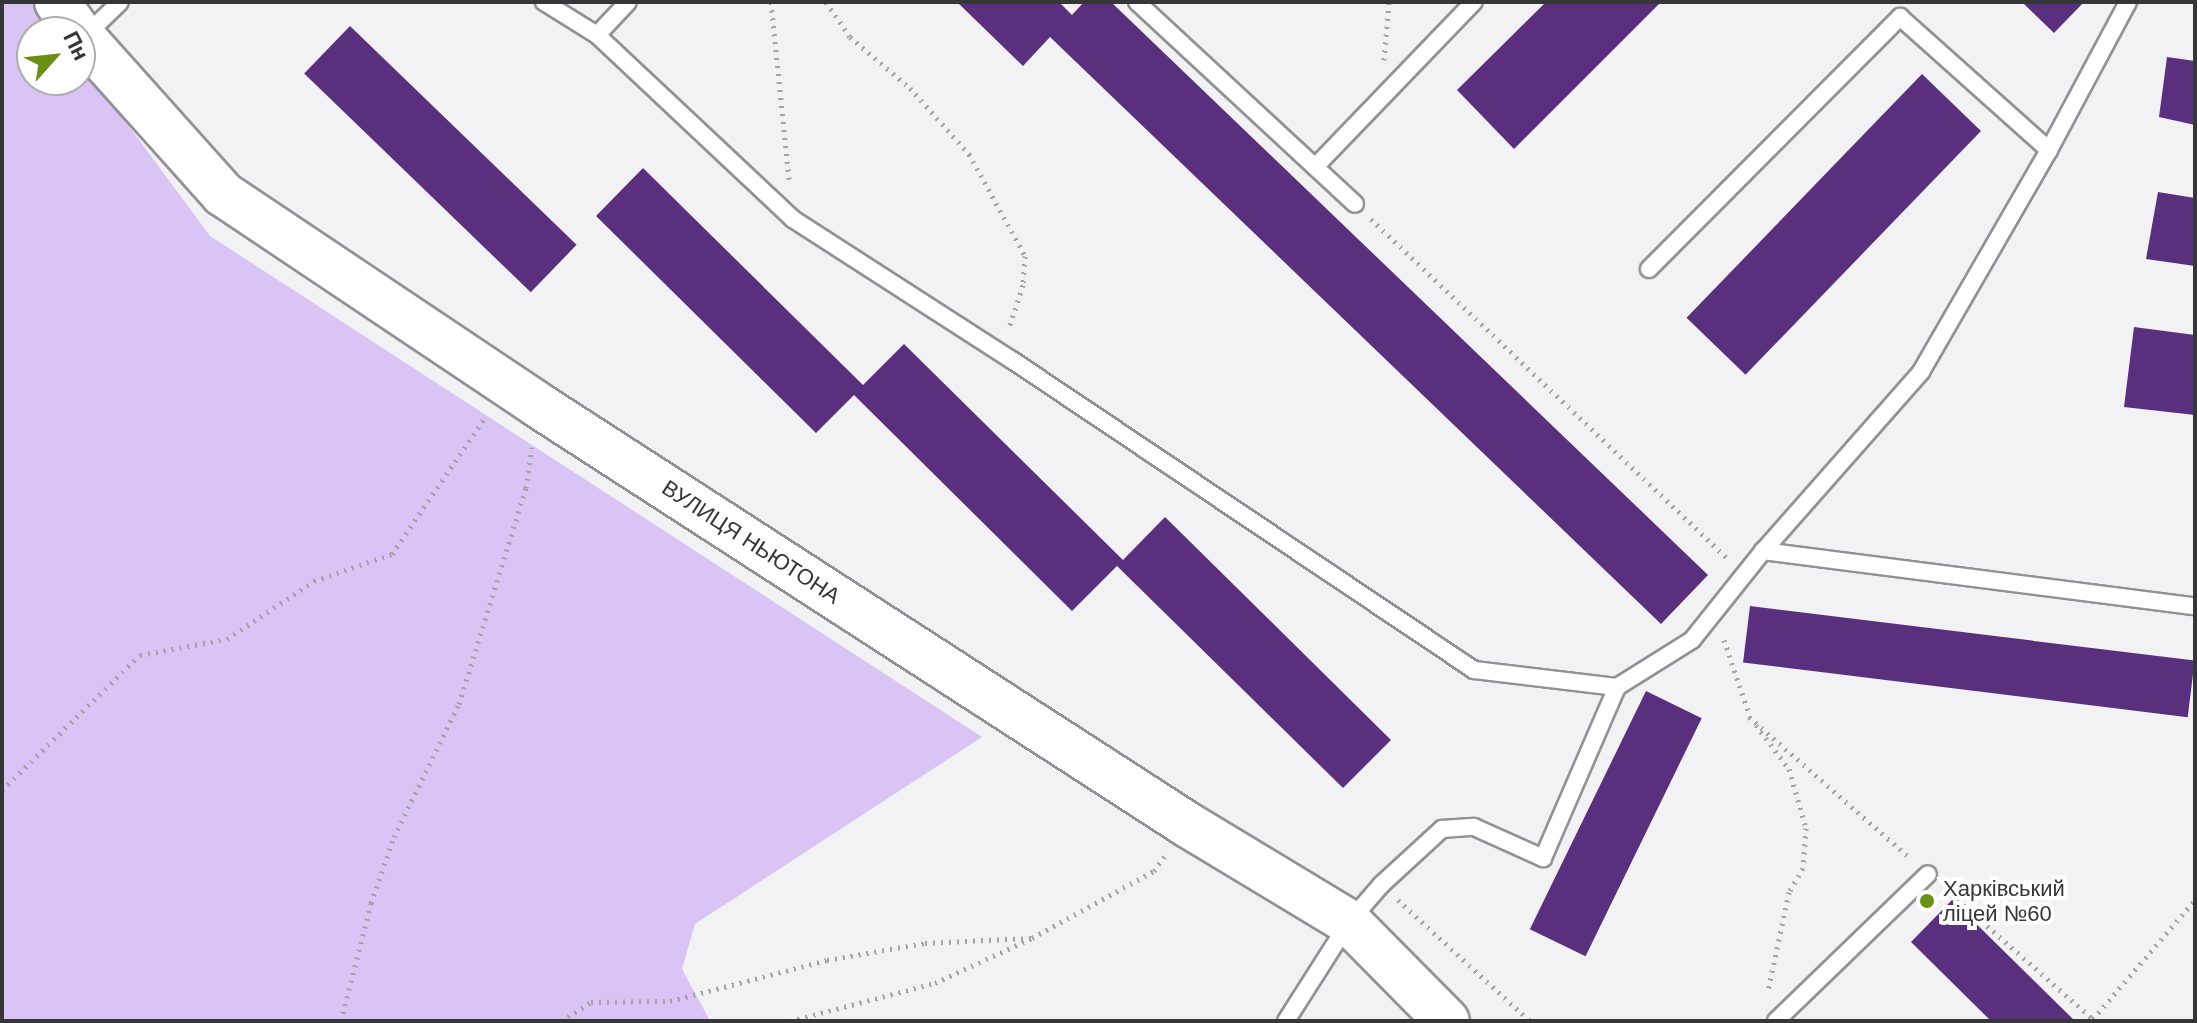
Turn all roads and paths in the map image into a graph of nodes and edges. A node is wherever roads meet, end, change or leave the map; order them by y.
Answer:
1 (120, 2) edge
2 (544, 2) edge
3 (628, 2) edge
4 (771, 2) edge
5 (826, 2) edge
6 (1137, 2) edge
7 (1389, 2) edge
8 (1474, 2) edge
9 (2128, 2) edge
10 (96, 22) edge
11 (597, 35) junction
12 (96, 52) edge
13 (1385, 93) junction
14 (2049, 150) junction
15 (1315, 167) junction
16 (1355, 204) joint
17 (793, 219) junction
18 (1649, 269) dead end
19 (1012, 360) junction
20 (523, 396) junction
21 (1763, 551) junction
22 (1744, 575) junction
23 (2195, 606) edge
24 (1714, 612) junction
25 (1617, 687) junction
26 (2, 790) edge
27 (1188, 825) junction
28 (1928, 874) dead end
29 (1381, 885) junction
30 (2195, 900) edge
31 (1349, 922) junction
32 (1032, 938) junction
33 (1764, 998) dead end
34 (2093, 1019) edge
35 (341, 1021) edge
36 (561, 1021) edge
37 (790, 1021) edge
38 (1286, 1021) edge
39 (1447, 1021) edge
40 (1530, 1021) edge
41 (1776, 1021) edge

1 - 10 lane
2 - 11 lane
3 - 11 lane
4 - 17 path
5 - 19 path
6 - 15 lane
7 - 13 path
8 - 13 lane
9 - 14 lane
11 - 17 lane
12 - 20 street, ВУЛИЦЯ НЬЮТОНА
13 - 15 lane
14 - 18 lane
14 - 21 lane
15 - 16 lane
16 - 22 path
17 - 19 lane
19 - 25 lane
20 - 26 path
20 - 27 street, ВУЛИЦЯ НЬЮТОНА
20 - 35 path
21 - 22 lane
21 - 23 lane
22 - 24 lane
24 - 25 lane
24 - 33 path
25 - 29 lane
27 - 31 street, ВУЛИЦЯ НЬЮТОНА
27 - 32 path
28 - 41 lane
29 - 31 lane
29 - 40 path
30 - 34 path
31 - 38 lane
31 - 39 street, ВУЛИЦЯ НЬЮТОНА
32 - 36 path
32 - 37 path

